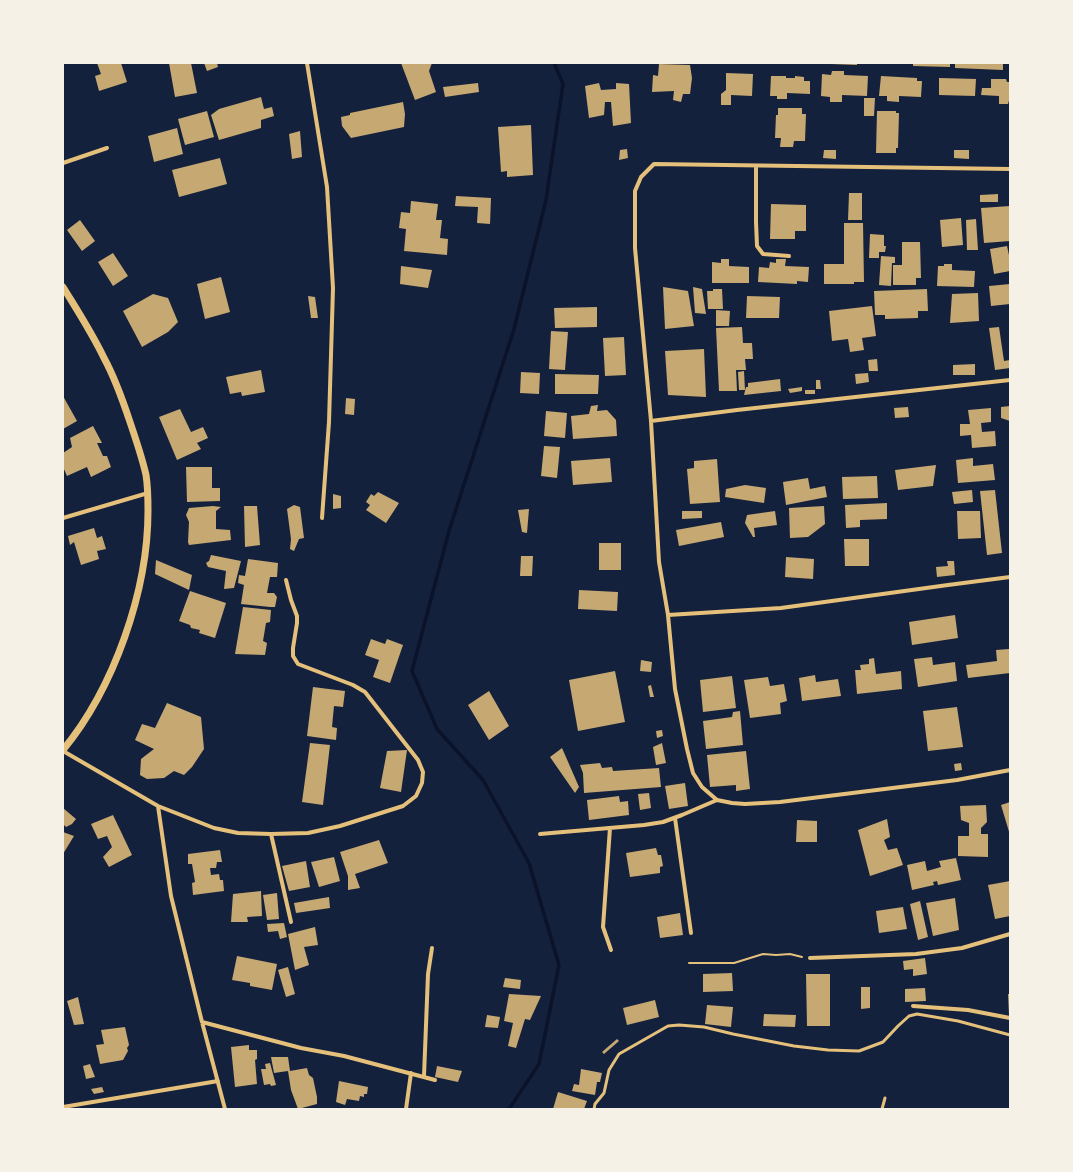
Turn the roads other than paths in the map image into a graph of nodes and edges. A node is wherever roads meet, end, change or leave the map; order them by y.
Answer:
1 (307, 63) edge
2 (107, 148) dead end
3 (63, 163) edge
4 (756, 166) junction
5 (1010, 169) edge
6 (788, 256) dead end
7 (63, 287) edge
8 (1010, 380) edge
9 (651, 421) junction
10 (148, 493) junction
11 (63, 518) edge
12 (322, 518) dead end
13 (1010, 578) edge
14 (286, 580) dead end
15 (668, 616) junction
16 (63, 750) edge
17 (1010, 770) edge
18 (718, 800) junction
19 (158, 806) junction
20 (675, 818) junction
21 (610, 828) junction
22 (271, 834) junction
23 (540, 834) dead end
24 (290, 922) dead end
25 (691, 933) dead end
26 (1010, 934) edge
27 (432, 948) dead end
28 (611, 950) dead end
29 (810, 958) road end
30 (913, 1006) dead end
31 (1010, 1018) edge
32 (202, 1022) junction
33 (1010, 1035) edge
34 (411, 1073) junction
35 (424, 1076) junction
36 (436, 1080) dead end
37 (218, 1081) junction
38 (885, 1098) dead end
39 (63, 1107) edge
40 (225, 1109) edge
41 (406, 1109) edge
42 (594, 1109) edge
43 (882, 1109) edge

1 - 12 street
2 - 3 street
4 - 5 street
4 - 6 street
4 - 9 street
7 - 10 street
8 - 9 street
9 - 15 street
10 - 11 street
10 - 16 street
13 - 15 street
14 - 22 street
15 - 18 street
16 - 19 street
17 - 18 street
18 - 20 street
19 - 22 street
19 - 32 street
20 - 21 street
20 - 25 street
21 - 23 street
21 - 28 street
22 - 24 street
26 - 29 street
27 - 35 street
30 - 31 street
32 - 34 street
32 - 37 street
33 - 42 lane
34 - 35 street
34 - 41 street
35 - 36 street
37 - 39 street
37 - 40 street
38 - 43 lane

